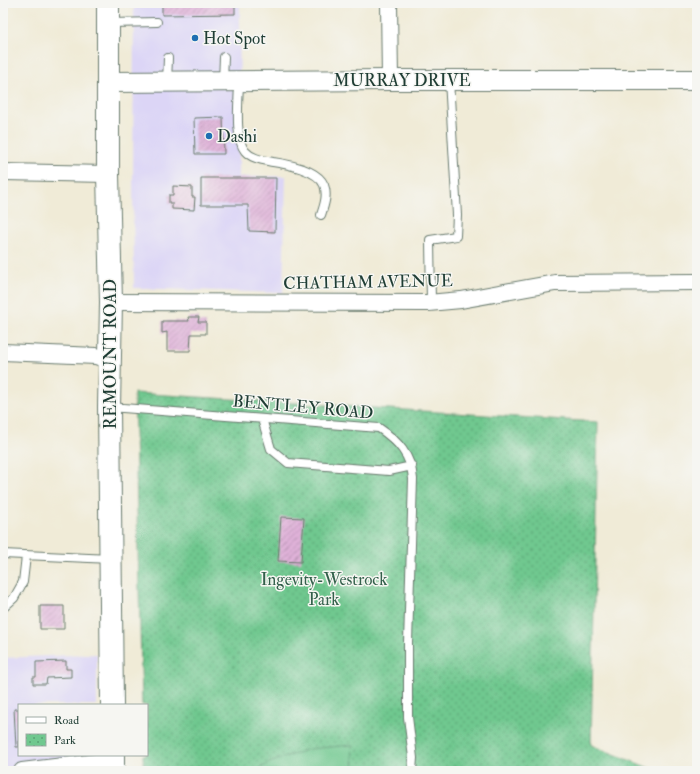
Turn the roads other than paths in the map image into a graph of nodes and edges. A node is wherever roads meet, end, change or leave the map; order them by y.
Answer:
1 (389, 3) edge
2 (108, 13) edge
3 (157, 22) dead end
4 (224, 57) dead end
5 (168, 58) dead end
6 (390, 80) junction
7 (449, 80) junction
8 (697, 80) edge
9 (231, 81) junction
10 (108, 82) junction
11 (167, 82) junction
12 (3, 172) edge
13 (108, 174) junction
14 (321, 215) dead end
15 (697, 282) edge
16 (111, 302) junction
17 (431, 302) junction
18 (3, 352) edge
19 (110, 361) junction
20 (109, 407) junction
21 (262, 419) junction
22 (412, 466) junction
23 (3, 554) edge
24 (26, 556) junction
25 (111, 559) junction
26 (3, 608) edge
27 (112, 704) edge
28 (113, 762) edge
29 (22, 771) edge
30 (412, 771) edge

1 - 6 street
2 - 3 lane
2 - 10 main road, REMOUNT ROAD
4 - 9 lane
5 - 11 lane
6 - 7 street, MURRAY DRIVE
6 - 9 street, MURRAY DRIVE
7 - 8 street, MURRAY DRIVE
7 - 17 lane
9 - 11 street, MURRAY DRIVE
9 - 14 lane
10 - 11 street, MURRAY DRIVE
10 - 13 main road, REMOUNT ROAD
12 - 13 street
13 - 16 main road, REMOUNT ROAD
15 - 17 street, CHATHAM AVENUE
16 - 17 street, CHATHAM AVENUE
16 - 19 main road, REMOUNT ROAD
18 - 19 street
19 - 20 main road, REMOUNT ROAD
20 - 21 lane, BENTLEY ROAD
20 - 25 main road, REMOUNT ROAD
21 - 22 lane, BENTLEY ROAD
21 - 22 lane
22 - 30 lane, BENTLEY ROAD
23 - 24 lane
24 - 25 lane
24 - 26 lane
25 - 27 main road, REMOUNT ROAD
28 - 29 street

